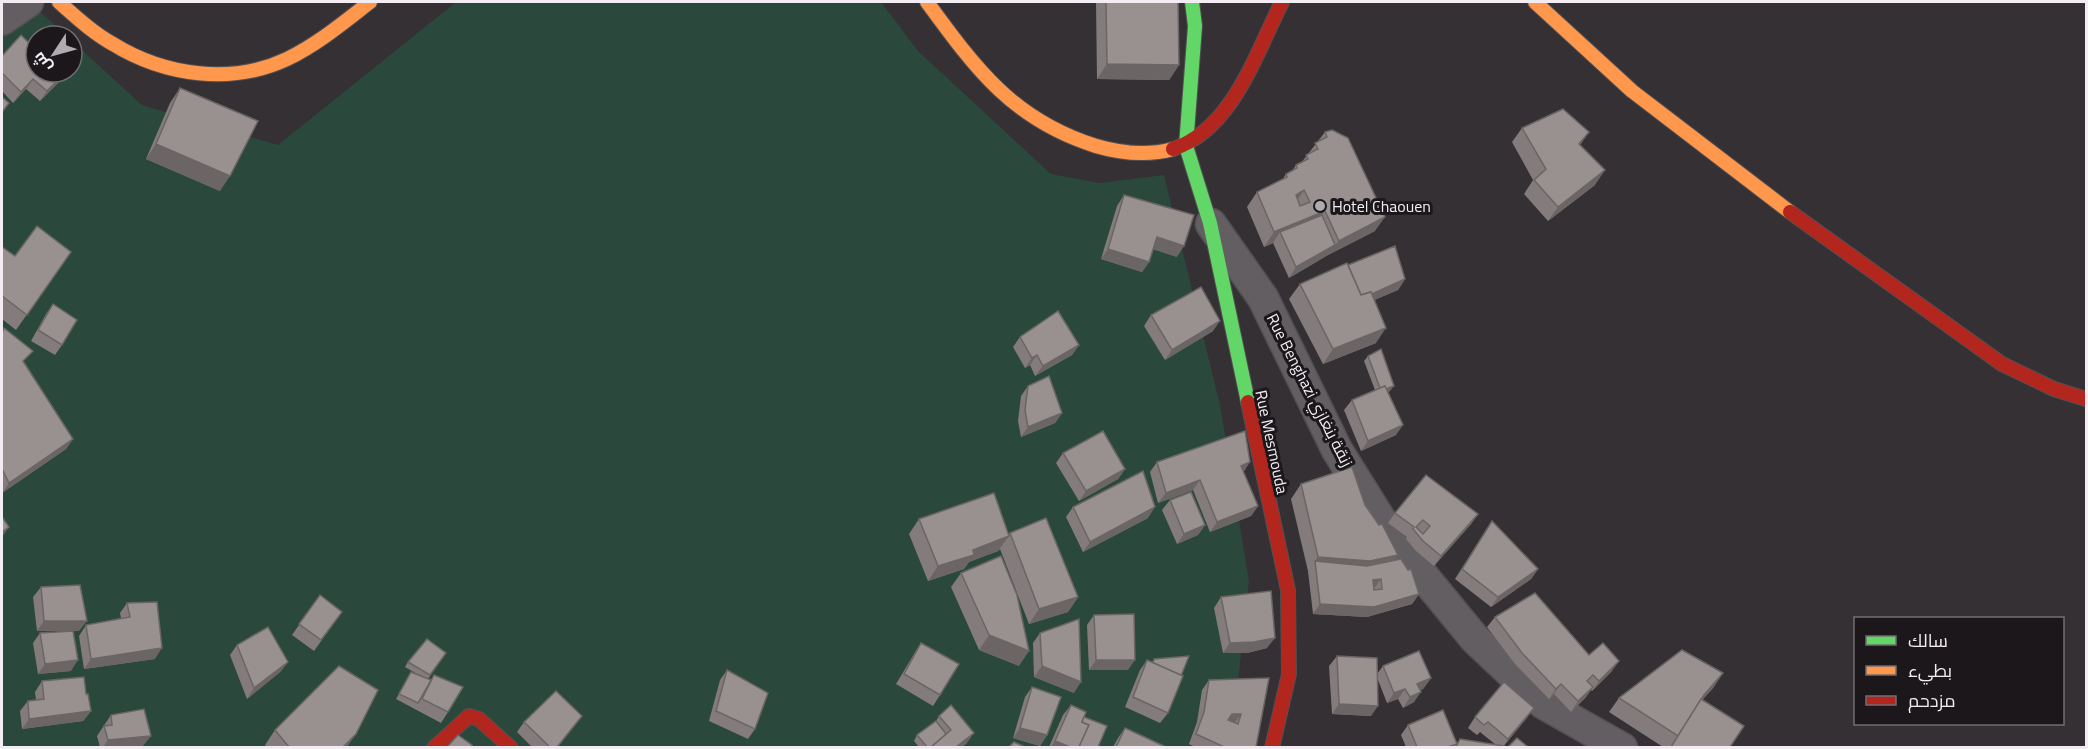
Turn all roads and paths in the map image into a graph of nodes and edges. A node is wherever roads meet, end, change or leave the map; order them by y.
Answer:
1 (28, 2) edge
2 (59, 2) edge
3 (370, 2) edge
4 (927, 2) edge
5 (1192, 2) edge
6 (1282, 2) edge
7 (1535, 2) edge
8 (2, 20) edge
9 (1186, 146) junction
10 (1210, 223) junction
11 (2086, 399) edge
12 (435, 747) edge
13 (511, 747) edge
14 (1272, 747) edge
15 (1622, 747) edge

1 - 8 street
2 - 3 main road
4 - 9 main road
5 - 9 main road
6 - 9 main road
7 - 11 main road
9 - 10 main road, Rue Mesmouda
10 - 14 main road, Rue Mesmouda
10 - 15 street, Rue Benghazi زنقة بنغازي
12 - 13 main road

